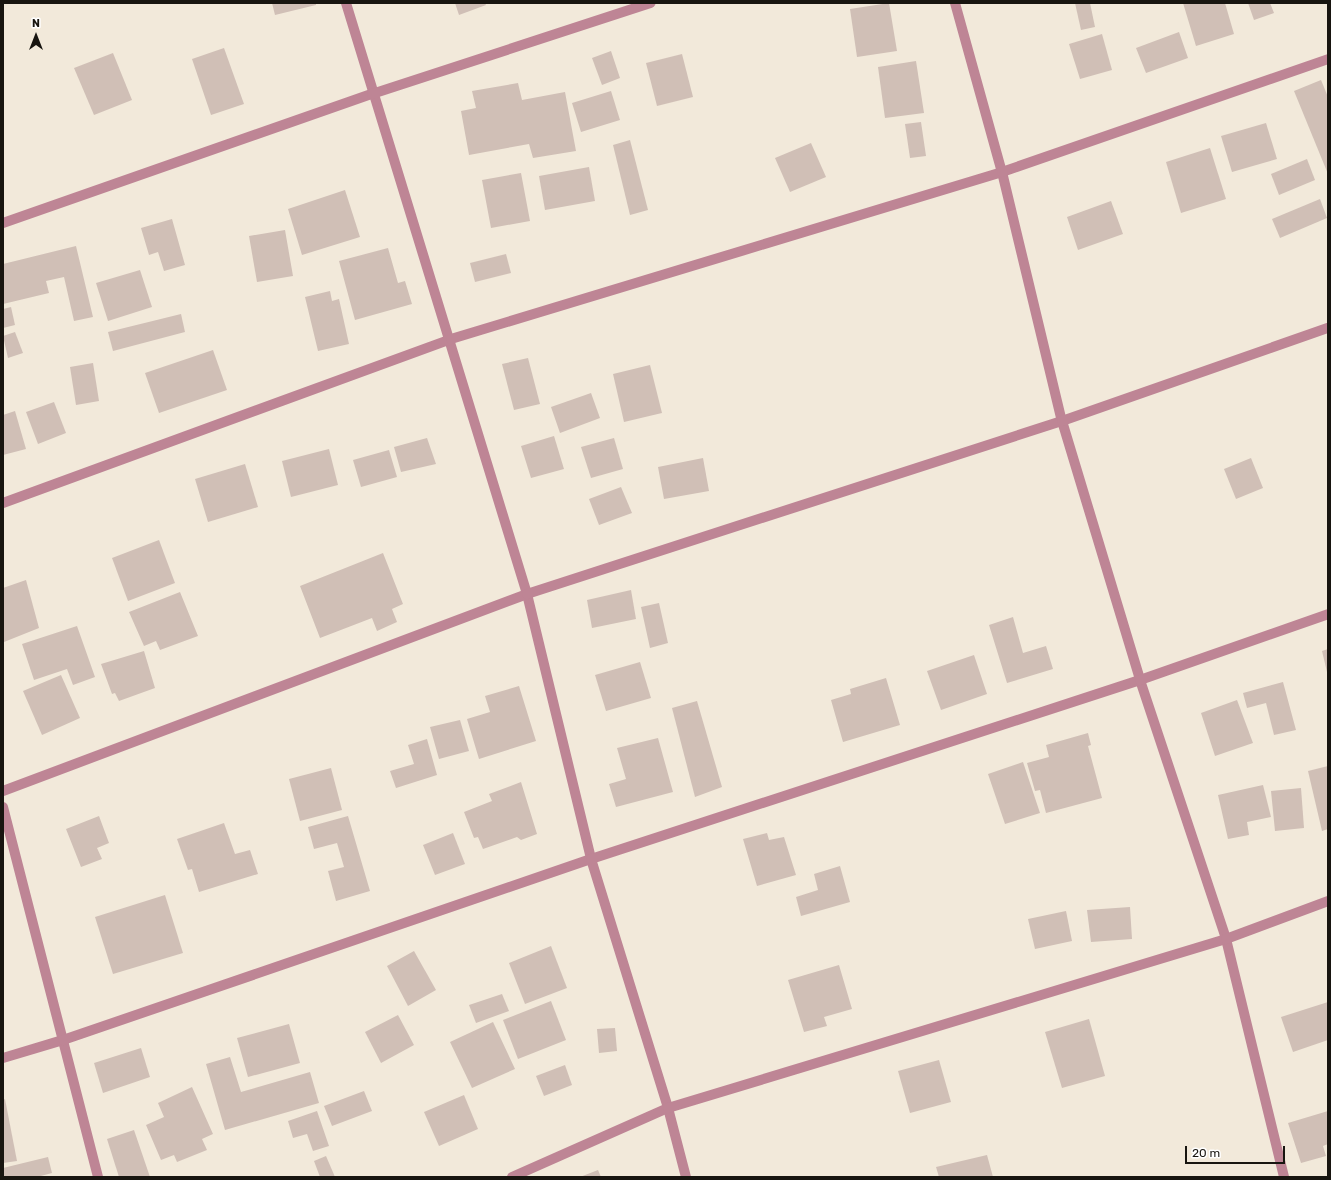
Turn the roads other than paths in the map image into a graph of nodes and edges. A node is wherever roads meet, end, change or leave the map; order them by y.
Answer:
1 (346, 3) edge
2 (650, 3) edge
3 (954, 3) edge
4 (1328, 59) edge
5 (372, 94) junction
6 (1002, 172) junction
7 (3, 223) edge
8 (1328, 328) edge
9 (451, 339) junction
10 (1062, 421) junction
11 (3, 503) edge
12 (527, 594) junction
13 (1328, 614) edge
14 (1140, 680) junction
15 (3, 790) edge
16 (3, 807) edge
17 (591, 859) junction
18 (1328, 901) edge
19 (1226, 939) junction
20 (63, 1040) junction
21 (3, 1058) edge
22 (668, 1108) junction
23 (98, 1177) edge
24 (512, 1177) edge
25 (686, 1177) edge
26 (1284, 1177) edge

1 - 5 street
2 - 5 street
3 - 6 street
4 - 6 street
5 - 7 street
5 - 9 street
6 - 9 street
6 - 10 street
8 - 10 street
9 - 11 street
9 - 12 street
10 - 12 street
10 - 14 street
12 - 15 street
12 - 17 street
13 - 14 street
14 - 17 street
14 - 19 street
16 - 20 street
17 - 20 street
17 - 22 street
18 - 19 street
19 - 22 street
19 - 26 street
20 - 21 street
20 - 23 street
22 - 24 street
22 - 25 street

